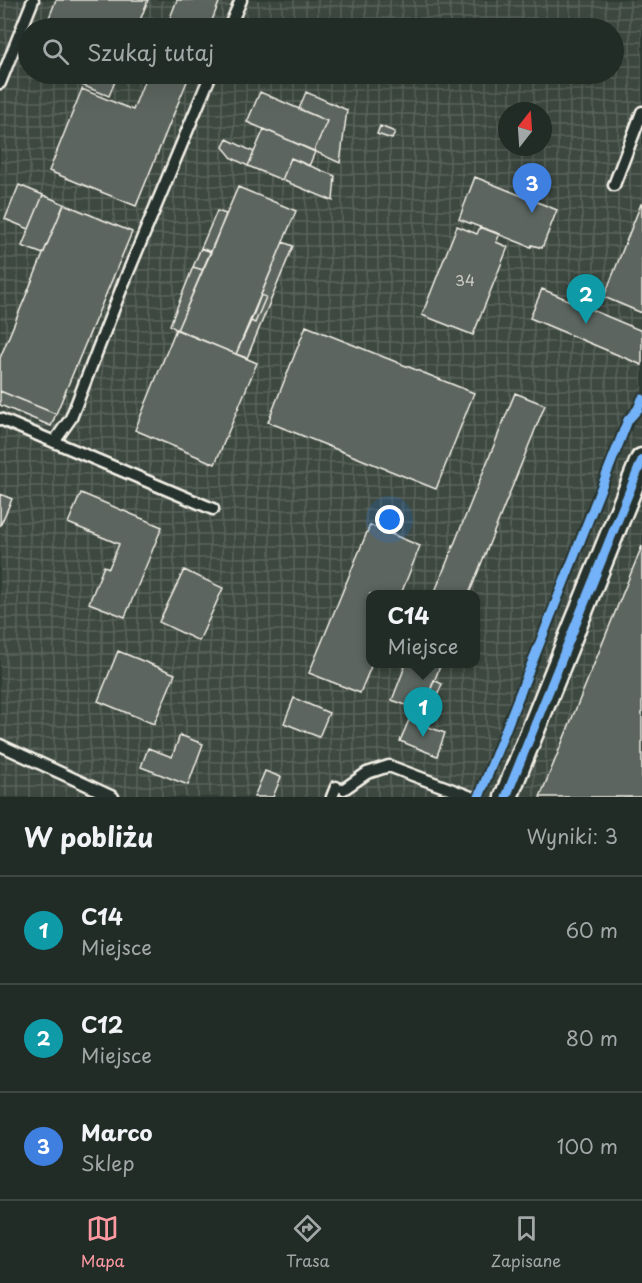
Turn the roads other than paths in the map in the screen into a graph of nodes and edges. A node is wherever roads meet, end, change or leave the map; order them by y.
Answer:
1 (33, 0) edge
2 (241, 0) edge
3 (26, 18) edge
4 (234, 18) edge
5 (18, 38) edge
6 (0, 83) edge
7 (207, 84) edge
8 (642, 112) edge
9 (614, 185) dead end
10 (0, 419) edge
11 (54, 442) junction
12 (642, 460) edge
13 (213, 509) dead end
14 (0, 745) edge
15 (337, 791) edge
16 (113, 797) edge
17 (471, 797) edge
18 (506, 797) edge

1 - 3 lane
2 - 4 lane
5 - 6 lane
7 - 11 lane
8 - 9 lane
10 - 11 lane
11 - 13 lane
12 - 18 street
14 - 16 lane
15 - 17 lane

